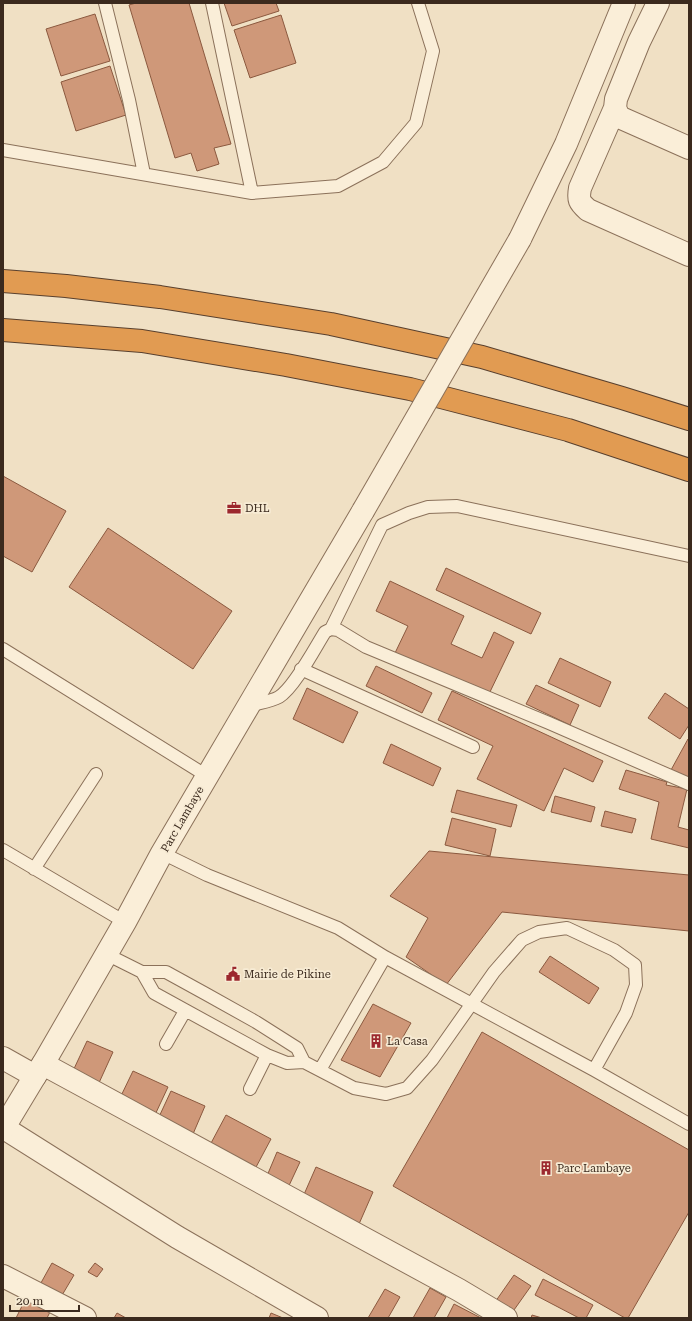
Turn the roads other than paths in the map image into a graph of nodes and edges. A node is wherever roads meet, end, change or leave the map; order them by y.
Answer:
1 (105, 3) edge
2 (212, 3) edge
3 (418, 3) edge
4 (624, 3) edge
5 (658, 3) edge
6 (615, 108) junction
7 (689, 148) edge
8 (3, 150) edge
9 (144, 174) junction
10 (252, 193) junction
11 (689, 255) edge
12 (3, 281) edge
13 (3, 330) edge
14 (689, 419) edge
15 (689, 470) edge
16 (689, 556) edge
17 (331, 629) junction
18 (3, 649) edge
19 (302, 669) junction
20 (248, 706) junction
21 (473, 747) dead end
22 (96, 774) dead end
23 (207, 776) junction
24 (689, 784) edge
25 (3, 850) edge
26 (162, 853) junction
27 (34, 869) junction
28 (125, 922) junction
29 (106, 954) junction
30 (385, 957) junction
31 (142, 972) junction
32 (471, 1004) junction
33 (185, 1011) junction
34 (166, 1044) dead end
35 (267, 1055) junction
36 (3, 1058) edge
37 (304, 1062) junction
38 (39, 1070) junction
39 (320, 1070) junction
40 (594, 1070) junction
41 (250, 1089) dead end
42 (689, 1124) edge
43 (3, 1128) edge
44 (3, 1276) edge
45 (85, 1318) edge
46 (317, 1318) edge
47 (506, 1318) edge

1 - 9 lane
2 - 10 lane
3 - 10 lane
4 - 20 street, Parc Lambaye, bridge
5 - 6 street
6 - 7 street
6 - 11 street
8 - 9 lane
9 - 10 lane
12 - 14 highway
13 - 15 highway
16 - 17 lane
17 - 19 lane
17 - 24 lane
18 - 23 lane
19 - 20 lane
19 - 21 lane
20 - 23 street, Parc Lambaye
22 - 27 lane
23 - 26 street, Parc Lambaye
25 - 27 lane
26 - 28 street, Parc Lambaye
26 - 30 lane
27 - 28 lane
28 - 29 street, Parc Lambaye
29 - 31 lane
29 - 38 street, Parc Lambaye
30 - 32 lane
30 - 39 lane
31 - 33 lane
31 - 37 lane
32 - 39 lane
32 - 40 lane
32 - 40 lane
33 - 34 lane
33 - 35 lane
35 - 37 lane
35 - 41 lane
36 - 38 street
37 - 39 lane
38 - 43 street, Parc Lambaye
38 - 47 street
40 - 42 lane
43 - 46 street
44 - 45 street

